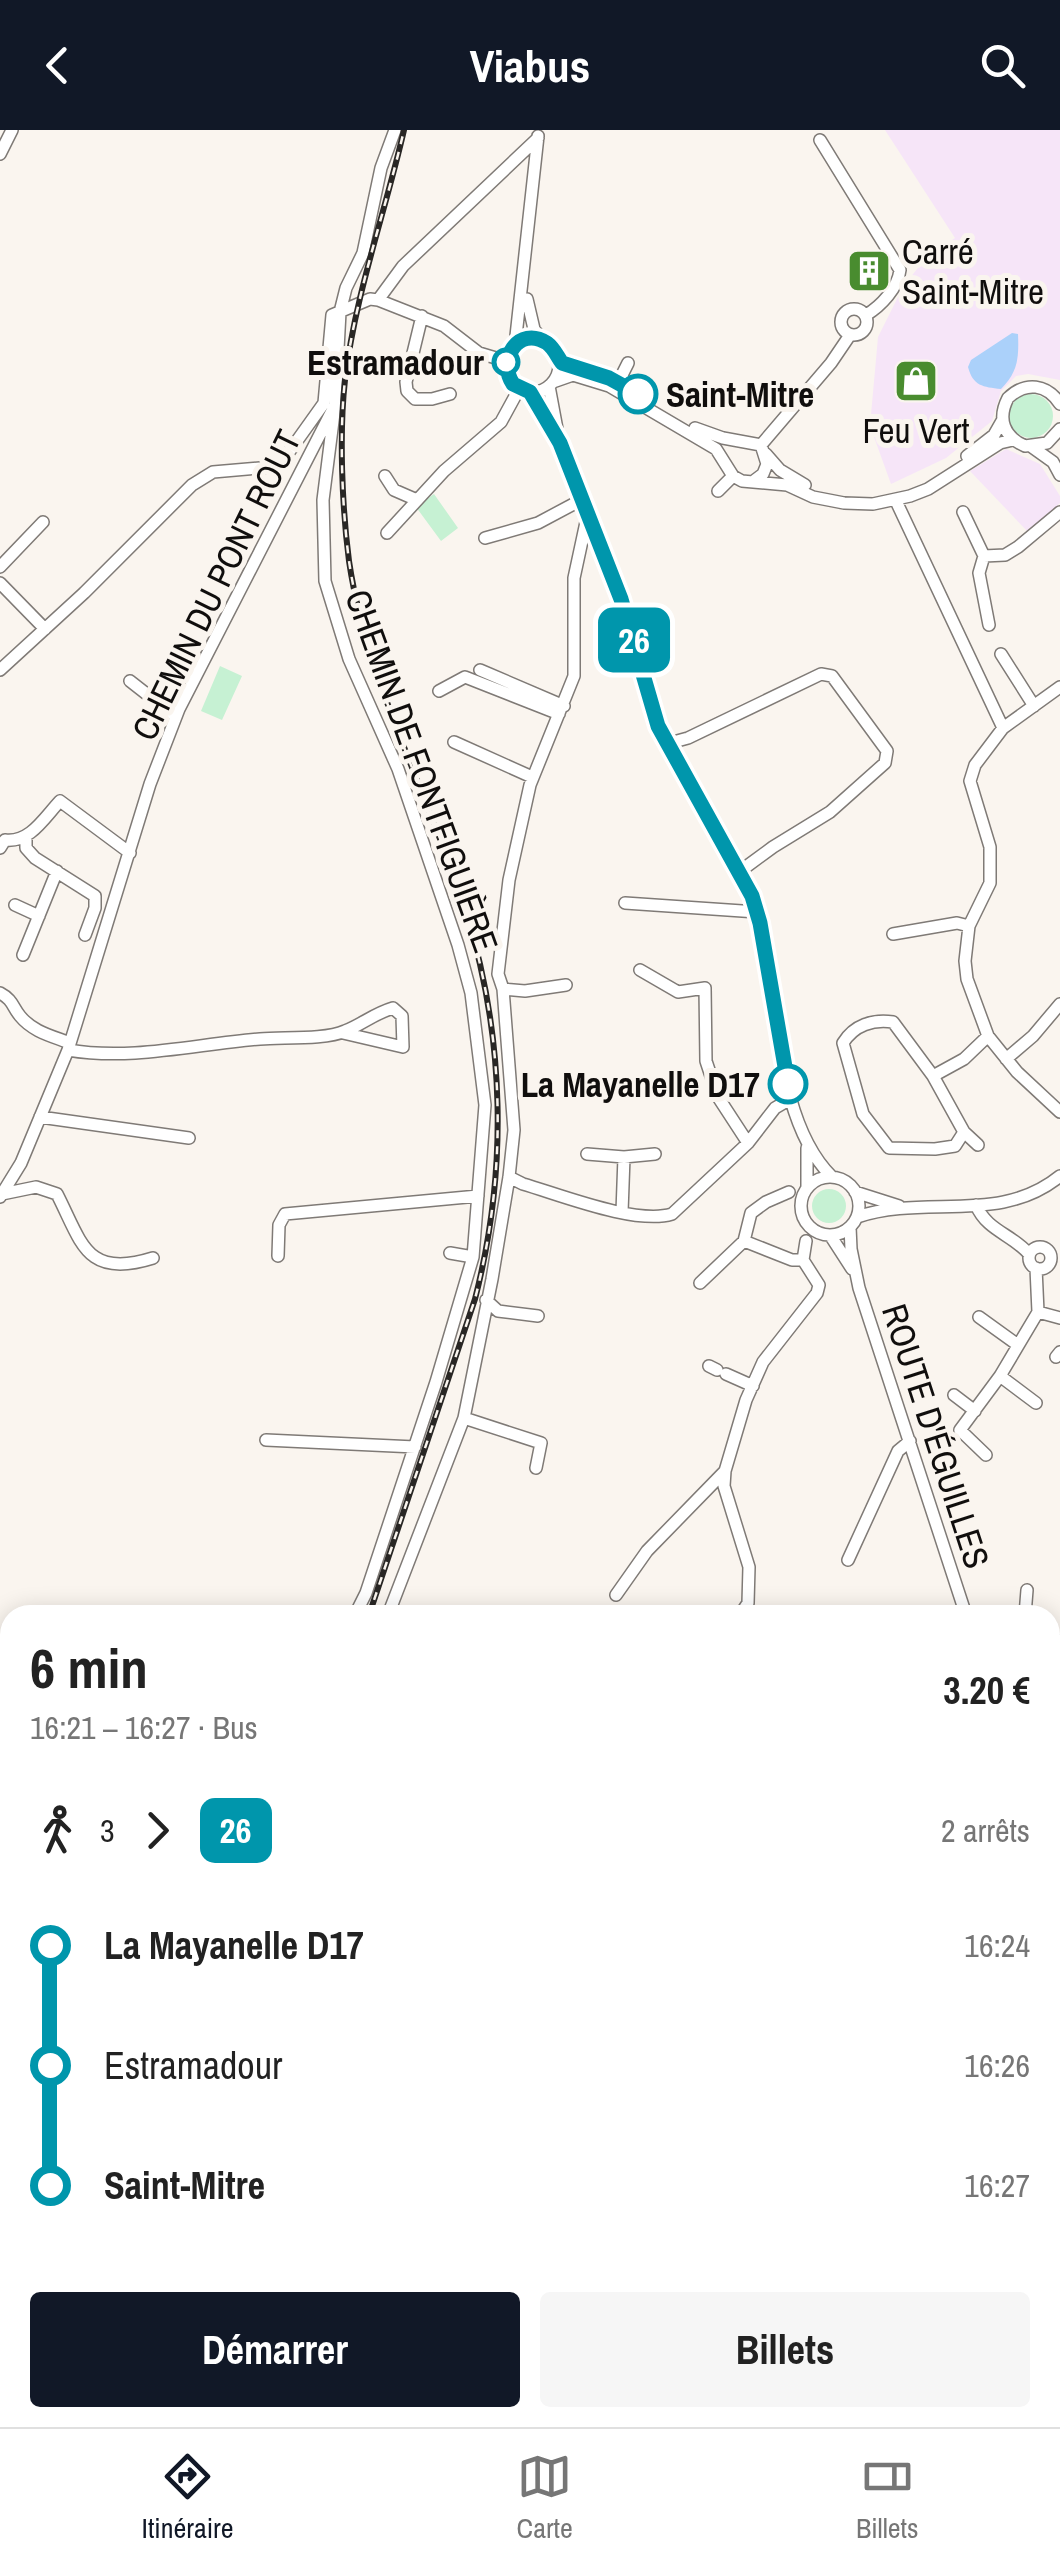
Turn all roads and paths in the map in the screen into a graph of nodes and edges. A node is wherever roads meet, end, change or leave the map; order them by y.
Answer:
1 (12, 130) edge
2 (395, 130) edge
3 (539, 134) edge
4 (820, 140) dead end
5 (0, 154) edge
6 (524, 274) junction
7 (378, 300) junction
8 (340, 312) junction
9 (866, 315) junction
10 (422, 316) junction
11 (850, 334) junction
12 (542, 340) junction
13 (515, 345) junction
14 (558, 357) junction
15 (506, 362) junction
16 (628, 362) dead end
17 (618, 383) junction
18 (551, 384) junction
19 (525, 390) junction
20 (450, 394) dead end
21 (1060, 404) edge
22 (335, 406) junction
23 (1002, 421) junction
24 (1057, 434) edge
25 (1013, 440) junction
26 (738, 442) junction
27 (560, 443) junction
28 (1032, 447) junction
29 (764, 449) junction
30 (1052, 462) junction
31 (726, 463) junction
32 (1060, 475) edge
33 (385, 476) dead end
34 (733, 476) junction
35 (755, 480) junction
36 (718, 490) dead end
37 (582, 499) junction
38 (417, 500) junction
39 (896, 501) junction
40 (588, 512) junction
41 (963, 512) dead end
42 (1060, 512) edge
43 (43, 522) dead end
44 (387, 532) dead end
45 (486, 538) dead end
46 (984, 556) junction
47 (0, 567) edge
48 (0, 583) edge
49 (989, 625) dead end
50 (45, 629) junction
51 (1002, 654) dead end
52 (0, 670) edge
53 (480, 670) dead end
54 (130, 681) dead end
55 (1060, 687) edge
56 (439, 690) dead end
57 (1034, 706) junction
58 (562, 710) junction
59 (176, 717) junction
60 (1003, 728) junction
61 (454, 742) dead end
62 (666, 744) junction
63 (532, 777) junction
64 (26, 837) junction
65 (0, 848) edge
66 (130, 853) junction
67 (57, 872) junction
68 (739, 872) junction
69 (625, 903) dead end
70 (14, 905) dead end
71 (757, 912) junction
72 (39, 916) junction
73 (970, 926) junction
74 (893, 934) dead end
75 (86, 935) dead end
76 (23, 956) dead end
77 (640, 970) dead end
78 (566, 985) dead end
79 (502, 989) junction
80 (0, 993) edge
81 (1060, 1004) edge
82 (343, 1032) junction
83 (988, 1036) junction
84 (69, 1046) junction
85 (1006, 1059) junction
86 (933, 1076) junction
87 (792, 1098) junction
88 (1060, 1113) edge
89 (40, 1116) junction
90 (964, 1132) junction
91 (189, 1138) dead end
92 (748, 1144) junction
93 (807, 1144) junction
94 (978, 1145) dead end
95 (587, 1154) dead end
96 (655, 1154) dead end
97 (624, 1157) junction
98 (1060, 1176) edge
99 (510, 1177) junction
100 (832, 1177) junction
101 (807, 1188) junction
102 (789, 1192) dead end
103 (856, 1192) junction
104 (1, 1195) edge
105 (478, 1196) junction
106 (976, 1205) junction
107 (903, 1207) junction
108 (622, 1212) junction
109 (854, 1222) junction
110 (807, 1224) junction
111 (824, 1234) junction
112 (744, 1241) junction
113 (806, 1241) junction
114 (1029, 1248) junction
115 (450, 1253) dead end
116 (278, 1256) dead end
117 (473, 1257) junction
118 (153, 1258) dead end
119 (803, 1260) junction
120 (1041, 1271) junction
121 (854, 1273) junction
122 (700, 1283) dead end
123 (486, 1300) junction
124 (1038, 1312) junction
125 (538, 1316) dead end
126 (979, 1317) dead end
127 (1060, 1318) edge
128 (1018, 1345) junction
129 (717, 1370) dead end
130 (1000, 1376) junction
131 (752, 1386) junction
132 (954, 1394) dead end
133 (1036, 1403) dead end
134 (974, 1411) junction
135 (464, 1418) junction
136 (266, 1440) dead end
137 (910, 1442) junction
138 (414, 1447) junction
139 (986, 1455) dead end
140 (536, 1468) dead end
141 (725, 1470) junction
142 (848, 1560) dead end
143 (1027, 1590) dead end
144 (616, 1595) dead end
145 (360, 1605) edge
146 (392, 1605) edge
147 (747, 1605) edge
148 (963, 1605) edge
149 (1026, 1605) edge

1 - 5 street
2 - 8 street
3 - 6 street
3 - 7 street
4 - 9 street
6 - 12 street
6 - 13 street
7 - 8 street
7 - 10 street
8 - 22 street, CHEMIN DU PONT ROUT
8 - 50 street
9 - 11 street
9 - 11 street
10 - 15 street
10 - 20 street
11 - 29 street
12 - 13 street
12 - 14 street
13 - 15 street
14 - 17 street
14 - 18 street
15 - 19 street
16 - 17 street
17 - 26 street
18 - 19 street
18 - 27 street
18 - 31 street
19 - 27 street
19 - 38 street
21 - 23 street
22 - 59 street, CHEMIN DU PONT ROUT
22 - 105 street, CHEMIN DE FONTFIGUIÈRE
23 - 25 street
23 - 29 street
24 - 28 street
24 - 30 street
25 - 28 street
25 - 39 street
26 - 29 street
26 - 31 street
27 - 37 street
28 - 30 street
29 - 35 street
30 - 32 street
31 - 34 street
33 - 38 street
34 - 35 street
34 - 36 street
35 - 39 street
37 - 40 street
37 - 45 street
38 - 44 street
39 - 60 street
40 - 58 street
40 - 62 street
41 - 46 street
42 - 46 street
43 - 47 street
46 - 49 street
48 - 50 street
50 - 52 street
51 - 57 street
53 - 58 street
54 - 59 street
55 - 57 street
56 - 58 street
57 - 60 street
58 - 63 street
59 - 66 street, CHEMIN DU PONT ROUT
60 - 73 street
61 - 63 street
62 - 68 street
62 - 68 street
63 - 79 street
64 - 65 street
64 - 66 street
64 - 67 street
66 - 84 street, CHEMIN DU PONT ROUT
67 - 72 street
67 - 75 street
68 - 71 street
69 - 71 street
70 - 72 street
71 - 87 street
72 - 76 street
73 - 74 street
73 - 83 street
77 - 92 street
78 - 79 street
79 - 99 street
80 - 84 street
81 - 85 street
82 - 82 street
82 - 84 street
83 - 85 street
83 - 86 street
84 - 89 street, CHEMIN DU PONT ROUT
85 - 88 street
86 - 90 street
86 - 90 street
87 - 92 street
87 - 93 street
89 - 91 street
89 - 104 street, CHEMIN DU PONT ROUT
90 - 94 street
92 - 108 street
93 - 100 street
93 - 101 street
95 - 97 street
96 - 97 street
97 - 108 street
98 - 106 street
99 - 108 street
99 - 123 street
100 - 101 street
100 - 103 street
101 - 110 street
102 - 112 street
103 - 107 street
103 - 109 street
104 - 118 street
105 - 116 street
105 - 117 street, CHEMIN DE FONTFIGUIÈRE
106 - 107 street
106 - 114 street
107 - 109 street
109 - 111 street
109 - 121 street, ROUTE D'ÉGUILLES
110 - 111 street
110 - 113 street
111 - 113 street
111 - 121 street, ROUTE D'ÉGUILLES
112 - 119 street
112 - 122 street
113 - 119 street
114 - 120 street
114 - 120 street
115 - 117 street
117 - 138 street, CHEMIN DE FONTFIGUIÈRE
119 - 131 street
120 - 124 street
121 - 137 street, ROUTE D'ÉGUILLES
123 - 125 street
123 - 135 street
124 - 127 street
124 - 128 street
126 - 128 street
128 - 130 street
129 - 131 street
130 - 133 street
130 - 134 street
131 - 141 street
132 - 134 street
134 - 139 street
135 - 140 street
135 - 146 street
136 - 138 street
137 - 142 street
137 - 148 street, ROUTE D'ÉGUILLES
138 - 145 street, CHEMIN DE FONTFIGUIÈRE
141 - 144 street
141 - 147 street
143 - 149 street

